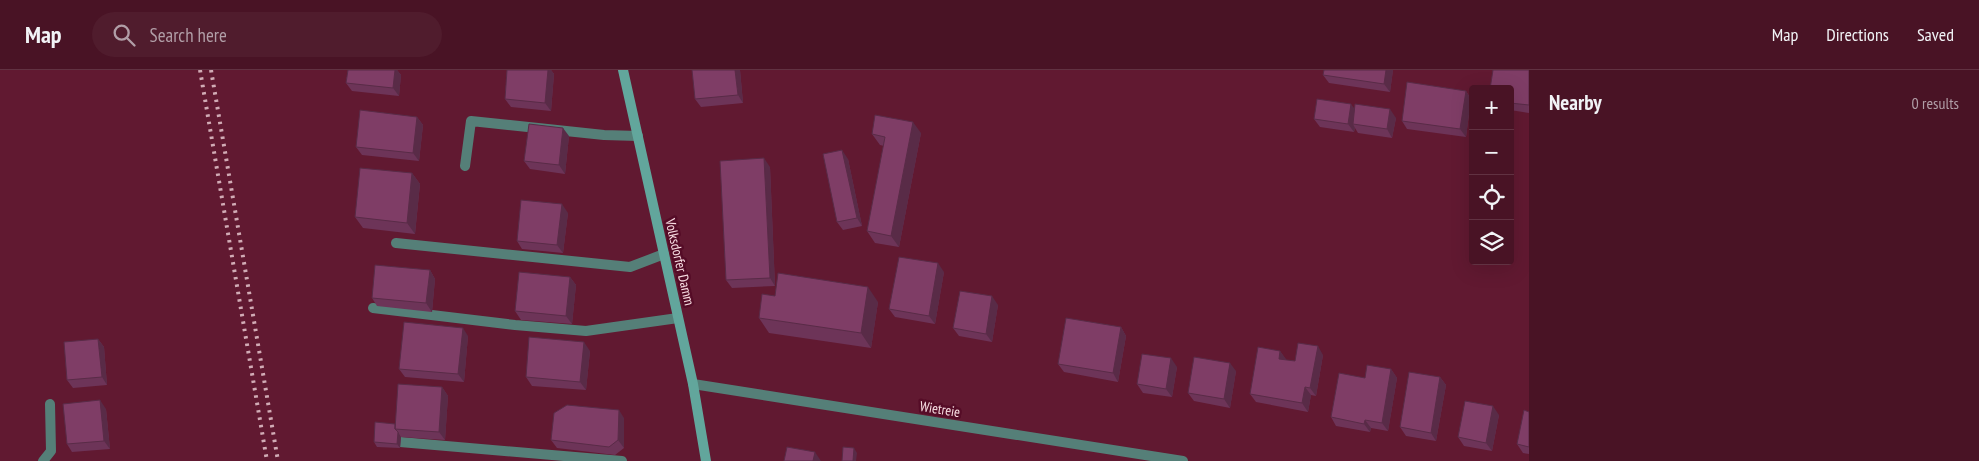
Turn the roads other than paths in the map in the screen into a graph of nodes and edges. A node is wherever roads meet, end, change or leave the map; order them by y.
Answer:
1 (623, 70) edge
2 (638, 136) junction
3 (465, 166) dead end
4 (396, 243) dead end
5 (664, 254) junction
6 (373, 308) edge
7 (678, 318) junction
8 (693, 384) junction
9 (50, 404) dead end
10 (400, 442) edge
11 (43, 461) edge
12 (622, 461) edge
13 (706, 461) edge
14 (1183, 461) edge

1 - 2 main road, Volksdorfer Damm
2 - 3 street
2 - 5 main road, Volksdorfer Damm
4 - 5 street
5 - 7 main road, Volksdorfer Damm
6 - 7 street
7 - 8 main road, Volksdorfer Damm
8 - 13 main road, Volksdorfer Damm
8 - 14 street, Wietreie
9 - 11 street
10 - 12 street

